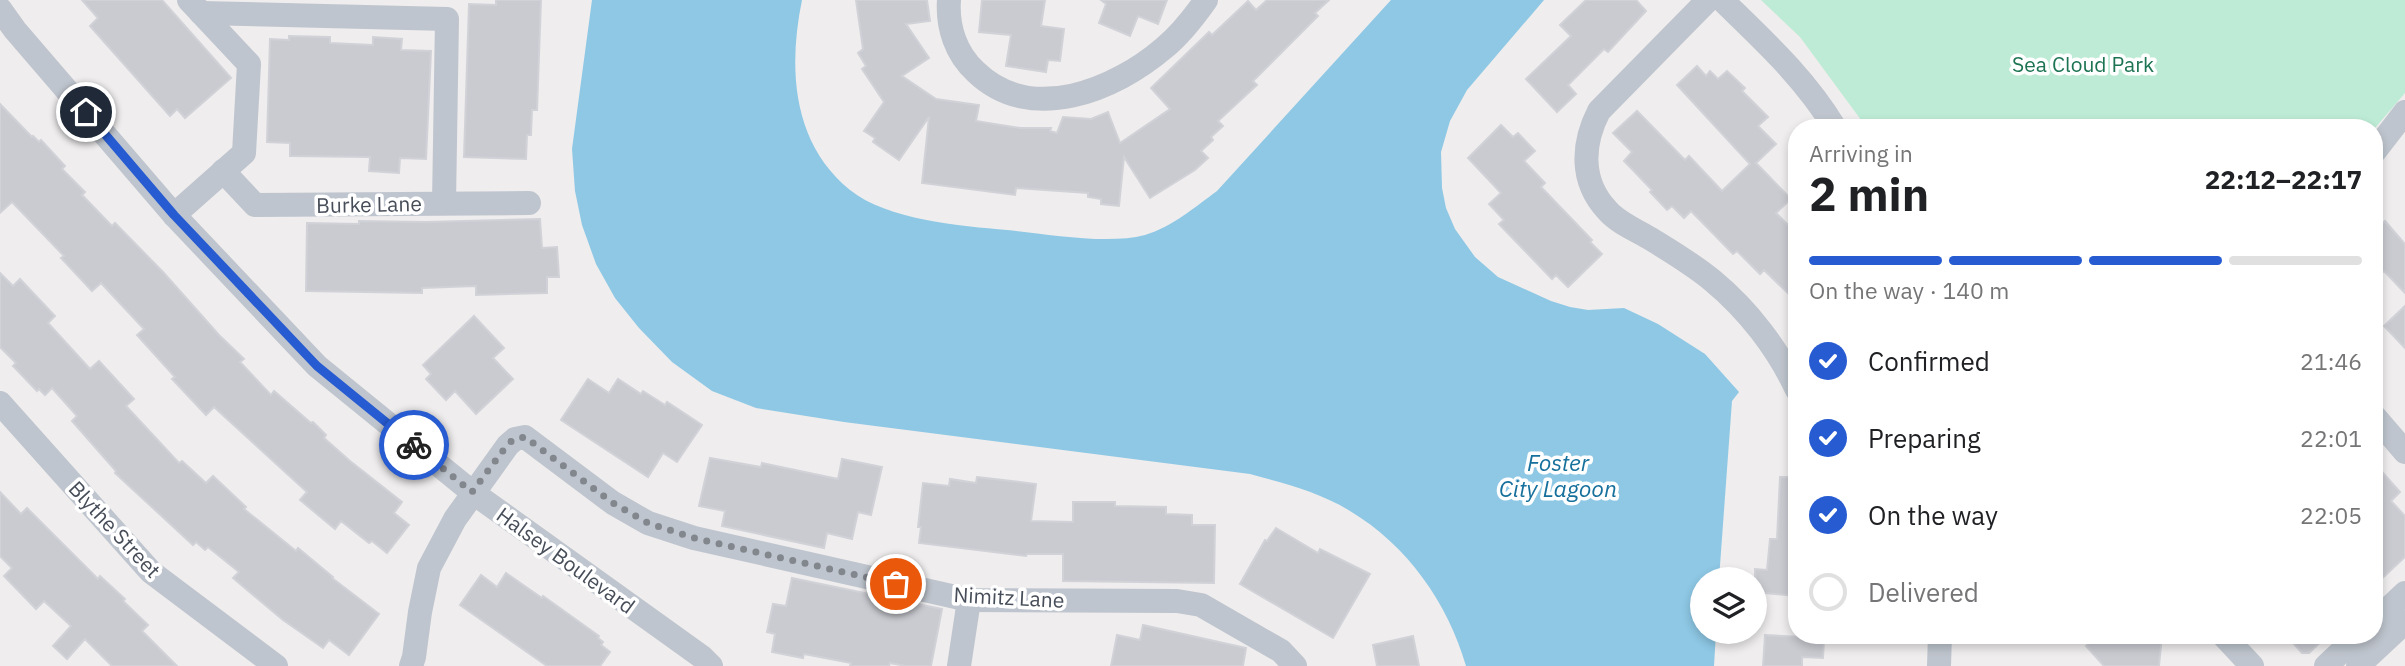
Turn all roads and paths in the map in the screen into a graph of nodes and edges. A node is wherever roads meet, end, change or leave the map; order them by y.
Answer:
1 (949, 0) edge
2 (1206, 0) edge
3 (1708, 0) edge
4 (1722, 0) edge
5 (195, 7) edge
6 (0, 9) edge
7 (8, 26) edge
8 (2405, 112) edge
9 (1829, 119) edge
10 (2383, 141) edge
11 (223, 172) junction
12 (444, 203) junction
13 (529, 203) dead end
14 (174, 215) junction
15 (1788, 374) edge
16 (0, 403) edge
17 (2383, 426) edge
18 (2405, 452) edge
19 (472, 492) junction
20 (2405, 593) edge
21 (969, 600) junction
22 (2383, 614) edge
23 (2405, 622) edge
24 (2383, 643) edge
25 (1940, 644) edge
26 (2231, 644) edge
27 (2349, 644) edge
28 (2382, 644) edge
29 (276, 666) edge
30 (411, 666) edge
31 (711, 666) edge
32 (959, 666) edge
33 (1296, 666) edge
34 (1939, 666) edge
35 (2252, 666) edge
36 (2326, 666) edge
37 (2358, 666) edge

1 - 2 street
3 - 15 street
4 - 9 street
5 - 11 street
5 - 12 street
6 - 7 street, Halsey Boulevard
7 - 14 street, Halsey Boulevard
8 - 10 street
11 - 12 street, Burke Lane
11 - 14 street
12 - 13 street, Burke Lane
14 - 19 street, Halsey Boulevard
16 - 29 street, Blythe Street
17 - 18 street
19 - 21 street, Nimitz Lane
19 - 30 street
19 - 31 street, Halsey Boulevard
20 - 22 street
21 - 32 street
21 - 33 street, Nimitz Lane
23 - 24 street
25 - 34 street
26 - 35 street
27 - 36 street
28 - 37 street

